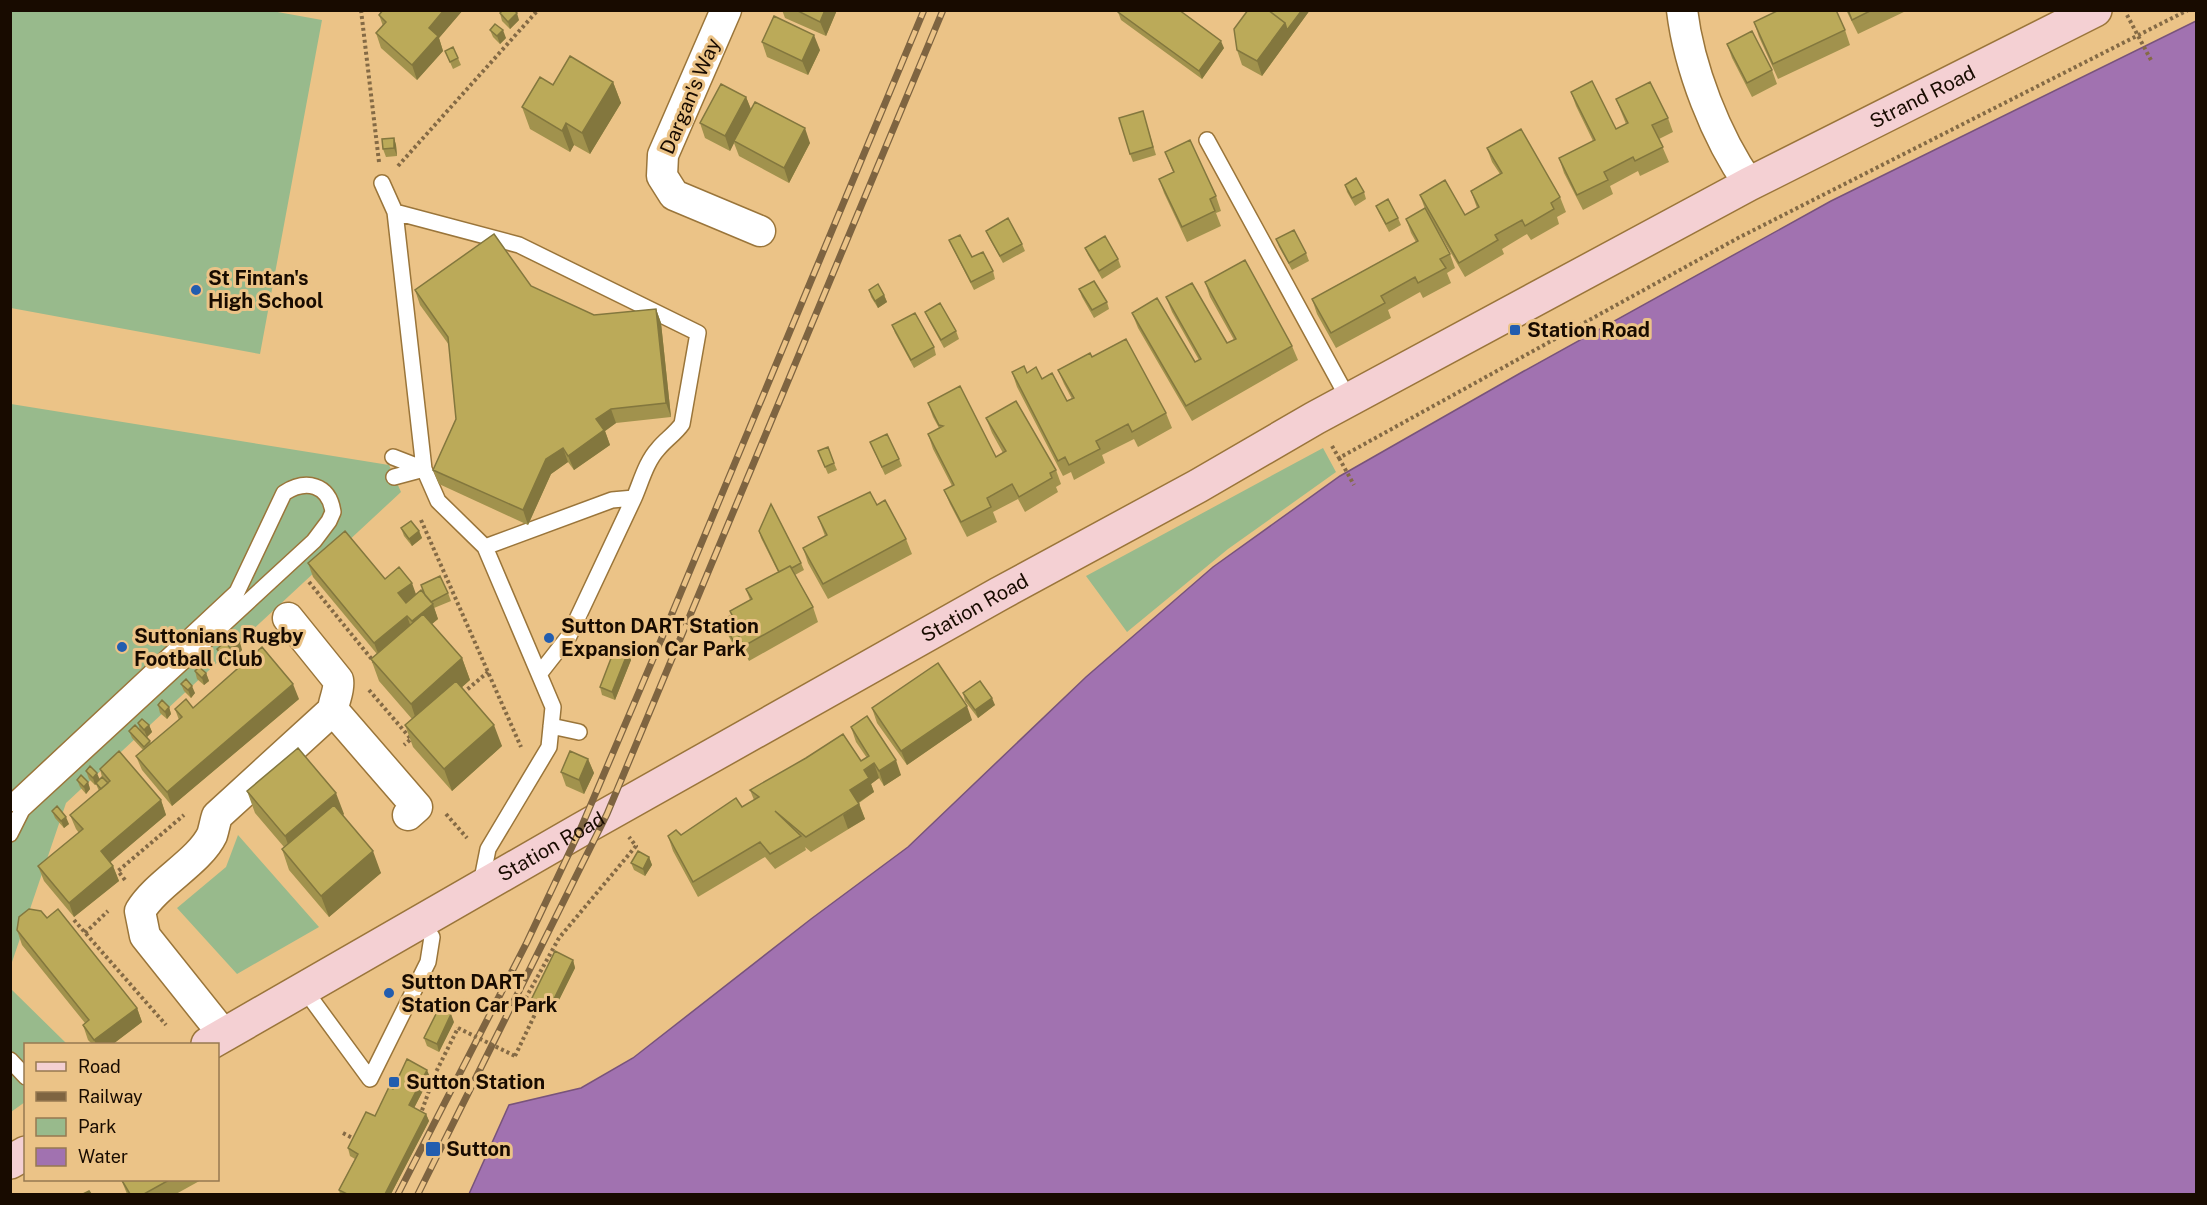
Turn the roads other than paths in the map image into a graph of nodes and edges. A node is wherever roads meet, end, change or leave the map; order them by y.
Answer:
1 (726, 10) edge
2 (1682, 10) edge
3 (2095, 10) edge
4 (1207, 140) dead end
5 (382, 183) road end
6 (1749, 184) junction
7 (395, 212) junction
8 (760, 231) dead end
9 (1349, 400) junction
10 (393, 457) dead end
11 (424, 469) junction
12 (394, 477) dead end
13 (633, 498) junction
14 (485, 548) junction
15 (288, 618) dead end
16 (540, 674) junction
17 (333, 710) junction
18 (551, 726) junction
19 (579, 732) dead end
20 (10, 804) edge
21 (408, 815) dead end
22 (10, 834) edge
23 (481, 886) junction
24 (422, 920) junction
25 (303, 989) junction
26 (216, 1040) edge
27 (10, 1060) edge
28 (24, 1075) edge
29 (24, 1154) edge
30 (10, 1162) edge

1 - 8 street, Dargan's Way
2 - 6 street
3 - 6 main road, Strand Road
4 - 9 lane
5 - 7 lane
6 - 9 main road, Station Road
7 - 11 lane
7 - 13 lane
9 - 23 main road, Station Road
10 - 11 lane
11 - 12 lane
11 - 14 lane
13 - 14 lane
13 - 16 lane
14 - 16 lane
15 - 17 street
16 - 18 lane
17 - 21 street
17 - 26 street
18 - 19 lane
18 - 23 lane
20 - 22 lane
23 - 24 main road, Station Road
24 - 25 main road, Station Road
24 - 25 lane
25 - 26 main road, Station Road
27 - 28 lane
29 - 30 main road

